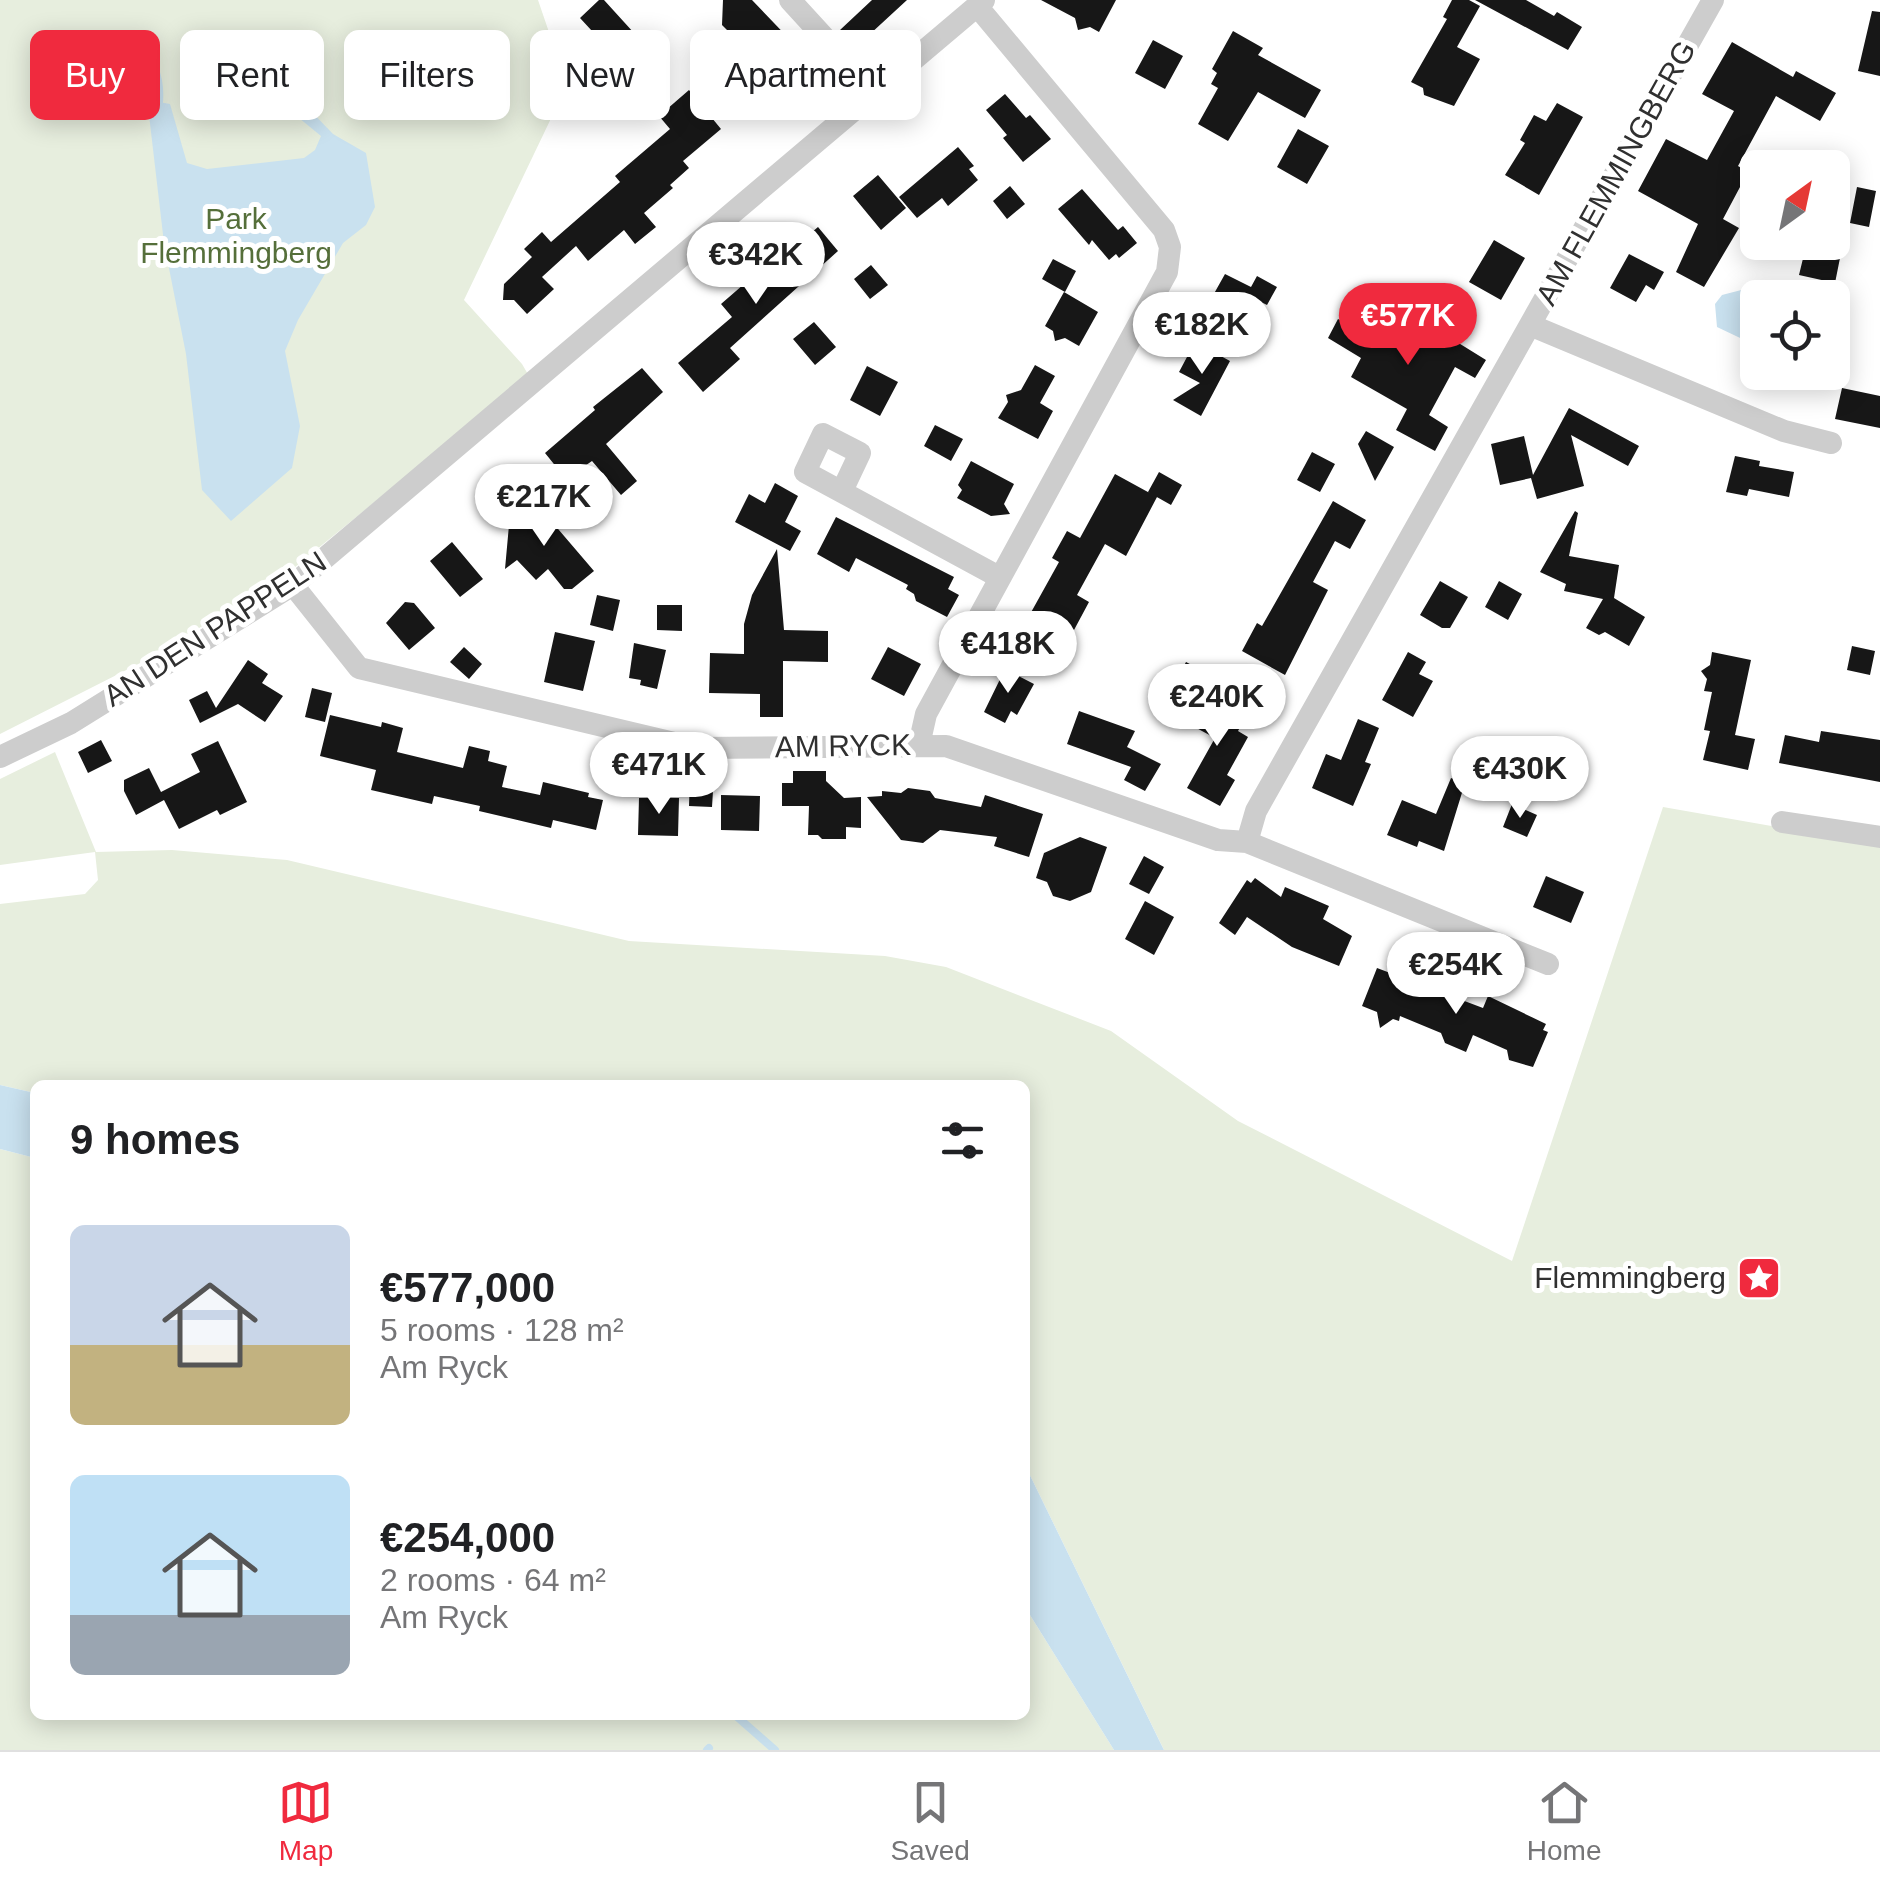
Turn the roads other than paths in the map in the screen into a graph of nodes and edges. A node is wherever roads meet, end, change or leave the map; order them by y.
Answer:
1 (790, 0) edge
2 (1714, 0) edge
3 (980, 3) edge
4 (817, 30) edge
5 (921, 54) edge
6 (843, 120) edge
7 (1530, 325) junction
8 (1831, 443) dead end
9 (842, 492) dead end
10 (999, 578) junction
11 (293, 585) junction
12 (918, 745) junction
13 (0, 757) edge
14 (1782, 822) dead end
15 (1880, 837) edge
16 (1247, 842) junction
17 (1548, 964) dead end

1 - 4 street
2 - 7 street, AM FLEMMINGBERG
3 - 5 street, AN DEN PAPPELN
3 - 10 street
6 - 11 street, AN DEN PAPPELN
7 - 8 street, AM FLEMMINGBERG
7 - 16 street
9 - 10 street
10 - 12 street
11 - 12 street, AM RYCK
11 - 13 street, AN DEN PAPPELN
12 - 16 street, AM RYCK
14 - 15 street
16 - 17 street, AM RYCK

